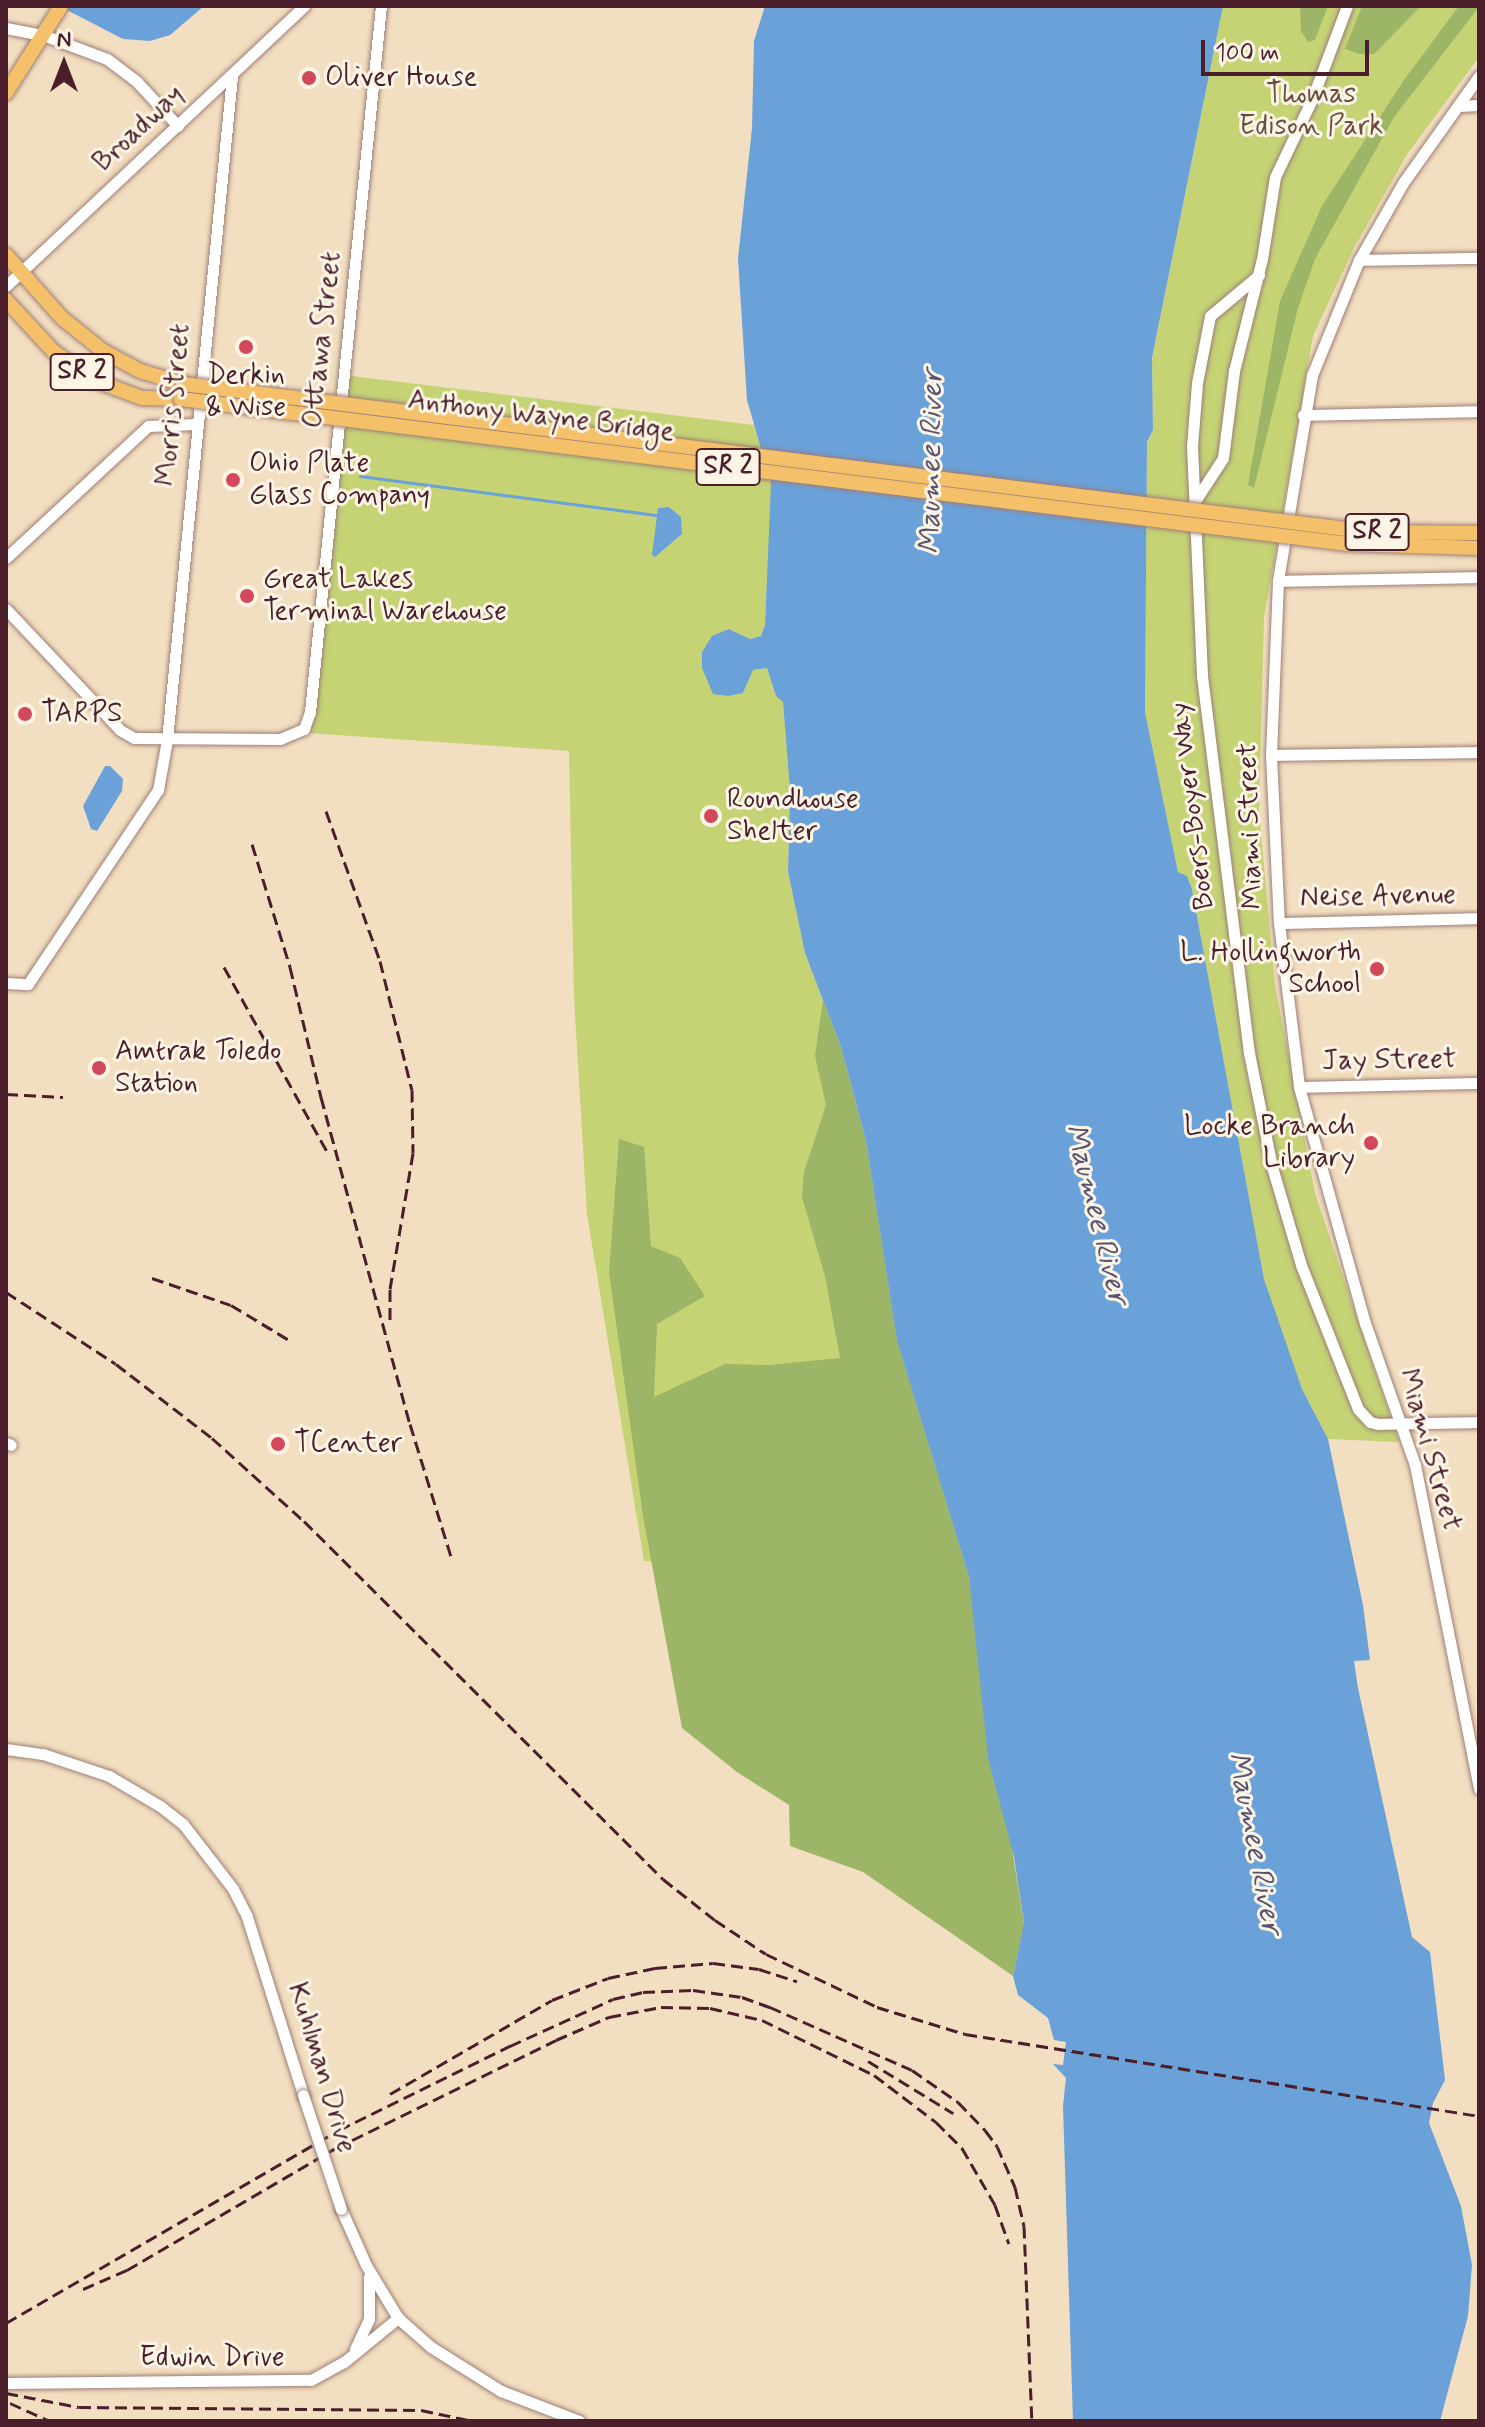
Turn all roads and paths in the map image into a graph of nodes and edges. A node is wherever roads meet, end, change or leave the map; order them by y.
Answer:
1 (61, 6) edge
2 (304, 6) edge
3 (381, 6) edge
4 (1347, 6) edge
5 (6, 28) edge
6 (43, 35) junction
7 (232, 76) junction
8 (1479, 76) edge
9 (6, 93) edge
10 (1479, 105) edge
11 (1458, 106) junction
12 (178, 126) junction
13 (6, 255) edge
14 (1479, 258) edge
15 (1359, 260) junction
16 (21, 272) junction
17 (1259, 275) junction
18 (6, 286) edge
19 (6, 300) edge
20 (182, 392) junction
21 (1479, 411) edge
22 (1303, 415) junction
23 (196, 424) junction
24 (1193, 513) junction
25 (1275, 528) junction
26 (1479, 533) edge
27 (1479, 548) edge
28 (6, 558) edge
29 (1479, 577) edge
30 (1278, 581) junction
31 (6, 609) edge
32 (167, 740) junction
33 (1479, 752) edge
34 (1271, 755) junction
35 (1479, 918) edge
36 (1279, 923) junction
37 (6, 983) edge
38 (1479, 1083) edge
39 (1299, 1087) junction
40 (1479, 1422) edge
41 (1402, 1423) junction
42 (6, 1749) edge
43 (1479, 1789) edge
44 (366, 2265) junction
45 (398, 2318) junction
46 (344, 2362) junction
47 (6, 2383) edge
48 (579, 2421) edge

1 - 6 main road
2 - 7 street, Broadway
3 - 32 street, Ottawa Street
4 - 17 street, Boers-Boyer Way
5 - 6 street
6 - 9 main road
6 - 12 street
7 - 12 street, Broadway
7 - 23 street, Morris Street
8 - 11 street, Miami Street
10 - 11 street
11 - 15 street, Miami Street
12 - 16 street, Broadway
13 - 16 main road, SR 2
14 - 15 street
15 - 22 street, Miami Street
16 - 18 street, Broadway
16 - 20 main road, SR 2
17 - 24 street, Boers-Boyer Way
17 - 24 street, Boers-Boyer Way
19 - 20 main road, SR 2
20 - 25 main road, Anthony Wayne Bridge / SR 2, bridge
21 - 22 street
22 - 30 street, Miami Street
23 - 28 street
23 - 32 street, Morris Street
24 - 41 street, Boers-Boyer Way
25 - 26 main road, SR 2, bridge
25 - 27 main road, SR 2, bridge
29 - 30 street
30 - 34 street, Miami Street
31 - 32 street, Ottawa Street
32 - 37 street, Morris Street
33 - 34 street
34 - 36 street, Miami Street
35 - 36 street, Neise Avenue
36 - 39 street, Miami Street
38 - 39 street, Jay Street
39 - 41 street, Miami Street
40 - 41 street, Boers-Boyer Way
41 - 43 street, Miami Street
42 - 44 street, Kuhlman Drive, bridge
44 - 45 street, Kuhlman Drive
44 - 46 street
45 - 46 street, Edwin Drive
45 - 48 street, Kuhlman Drive
46 - 47 street, Edwin Drive

